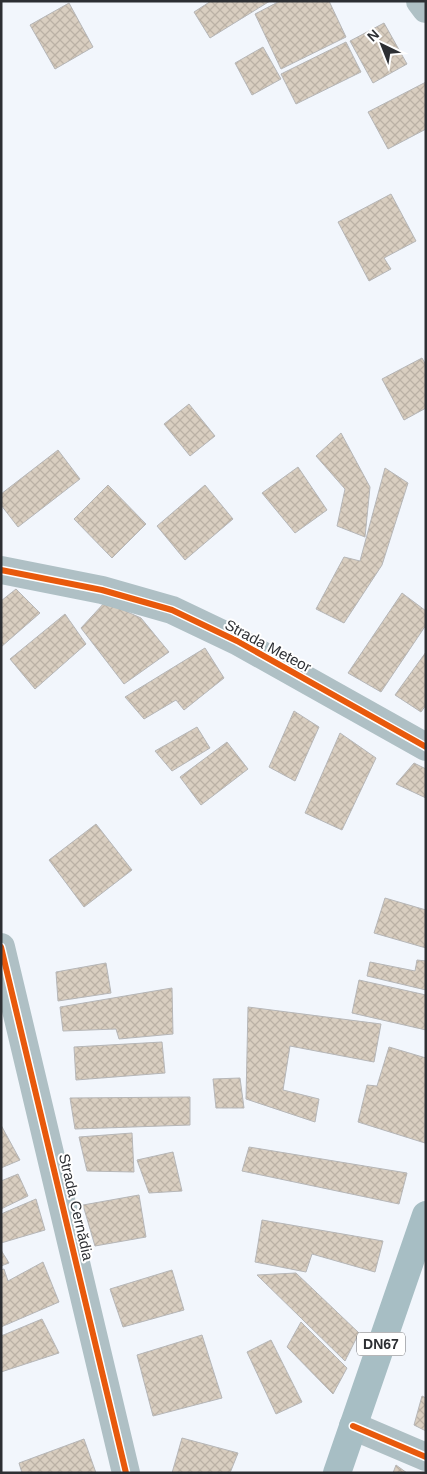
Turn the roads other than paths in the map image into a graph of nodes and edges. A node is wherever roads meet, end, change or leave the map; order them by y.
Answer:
1 (420, 1) edge
2 (426, 9) edge
3 (1, 570) edge
4 (426, 748) edge
5 (1, 947) edge
6 (426, 1215) edge
7 (353, 1426) junction
8 (426, 1457) edge
9 (126, 1473) edge
10 (337, 1473) edge

1 - 2 street
3 - 4 street, Strada Meteor
5 - 9 street, Strada Cernădia
6 - 7 main road, DN67
7 - 8 street
7 - 10 main road, DN67

